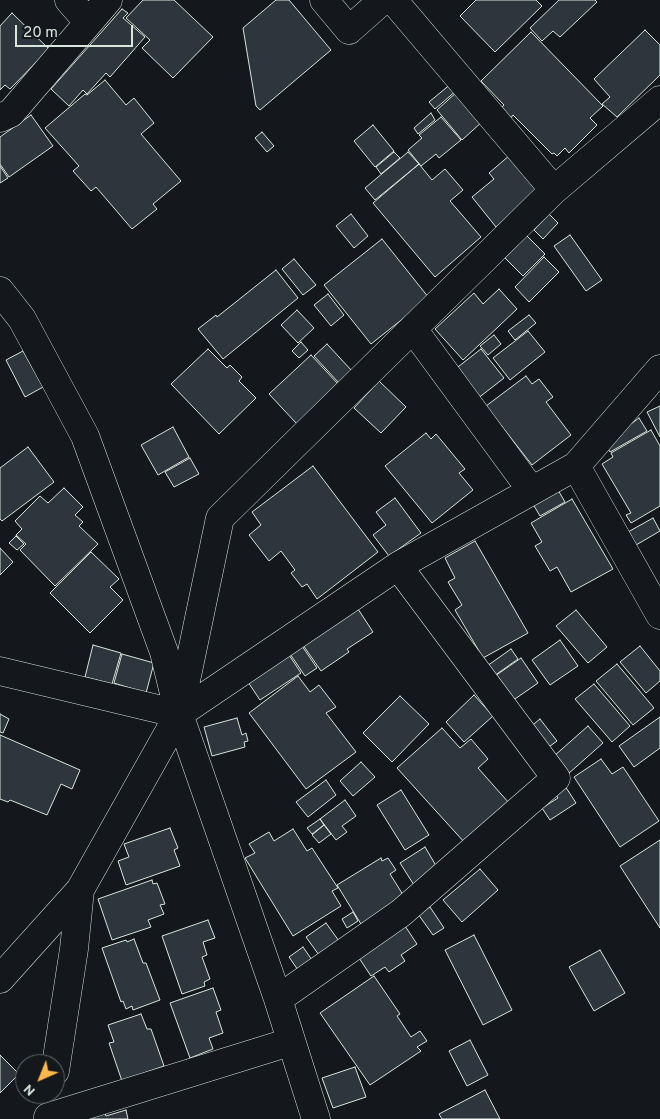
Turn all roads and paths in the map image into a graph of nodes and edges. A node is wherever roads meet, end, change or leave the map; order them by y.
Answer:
1 (69, 0) edge
2 (108, 0) edge
3 (324, 0) edge
4 (383, 0) edge
5 (393, 0) edge
6 (88, 22) junction
7 (660, 100) edge
8 (0, 118) edge
9 (554, 190) junction
10 (0, 291) edge
11 (413, 329) junction
12 (660, 369) edge
13 (576, 466) junction
14 (532, 491) junction
15 (398, 566) junction
16 (660, 615) edge
17 (0, 671) edge
18 (179, 714) junction
19 (80, 890) junction
20 (0, 979) edge
21 (278, 999) junction
22 (290, 1042) junction
23 (58, 1054) edge
24 (49, 1110) edge
25 (316, 1119) edge

1 - 6 street
2 - 6 street
3 - 4 street
5 - 9 street
6 - 8 street
7 - 9 street
9 - 11 street
10 - 18 street
11 - 14 street
11 - 18 street
12 - 13 street
13 - 14 street
13 - 16 street
14 - 15 street
15 - 18 street
15 - 21 street
17 - 18 street
18 - 19 street
18 - 21 street
19 - 20 street
19 - 23 street
21 - 22 street
22 - 24 street
22 - 25 street

